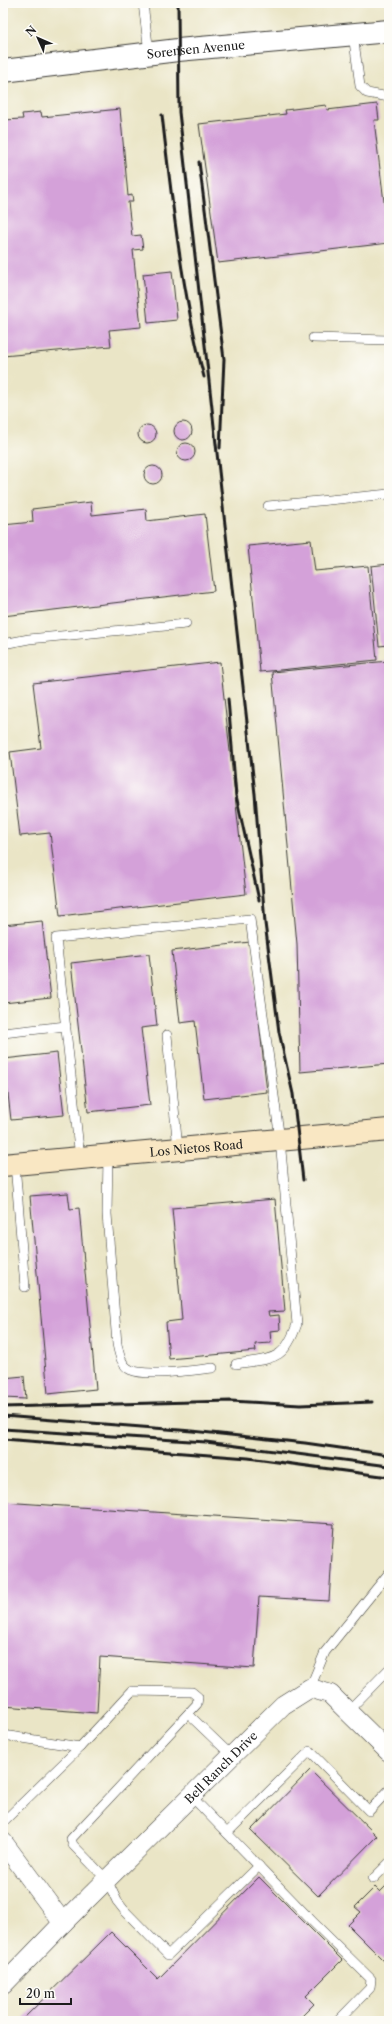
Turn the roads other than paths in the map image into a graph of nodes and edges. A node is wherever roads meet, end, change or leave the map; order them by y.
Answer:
1 (143, 3) edge
2 (389, 31) edge
3 (353, 34) junction
4 (149, 54) junction
5 (3, 71) edge
6 (389, 98) edge
7 (313, 338) dead end
8 (389, 340) edge
9 (389, 494) edge
10 (268, 506) dead end
11 (186, 624) dead end
12 (3, 644) edge
13 (66, 1026) junction
14 (3, 1034) edge
15 (167, 1035) dead end
16 (389, 1130) edge
17 (280, 1140) junction
18 (178, 1149) junction
19 (108, 1156) junction
20 (80, 1158) junction
21 (9, 1165) edge
22 (25, 1287) dead end
23 (236, 1364) dead end
24 (213, 1368) dead end
25 (389, 1573) edge
26 (389, 1669) edge
27 (310, 1688) junction
28 (348, 1712) junction
29 (188, 1714) junction
30 (3, 1735) edge
31 (80, 1747) junction
32 (389, 1752) edge
33 (232, 1756) junction
34 (389, 1790) edge
35 (191, 1796) junction
36 (3, 1822) edge
37 (226, 1833) junction
38 (3, 1842) edge
39 (389, 1863) edge
40 (259, 1866) junction
41 (373, 1879) dead end
42 (107, 1880) junction
43 (63, 1923) junction
44 (3, 1985) edge
45 (338, 2021) edge

1 - 4 lane
2 - 3 street, Sorensen Avenue
3 - 4 street, Sorensen Avenue
3 - 6 lane
4 - 5 street, Sorensen Avenue
7 - 8 lane
9 - 10 lane
11 - 12 lane
13 - 14 lane
13 - 17 lane
13 - 20 lane
15 - 18 lane
16 - 17 main road, Los Nietos Road
17 - 18 main road, Los Nietos Road
17 - 23 lane
18 - 19 main road, Los Nietos Road
19 - 20 main road, Los Nietos Road
19 - 24 lane
20 - 21 main road, Los Nietos Road
21 - 22 lane
25 - 27 lane
26 - 28 lane
27 - 28 street
27 - 33 street, Bell Ranch Drive
28 - 32 street
29 - 31 lane
29 - 33 lane
29 - 42 lane
30 - 31 lane
31 - 36 lane
33 - 35 street, Bell Ranch Drive
34 - 37 lane
35 - 37 lane
35 - 42 street, Bell Ranch Drive
37 - 40 lane
38 - 43 street
39 - 41 lane
40 - 42 lane
40 - 45 lane
42 - 43 street, Bell Ranch Drive
43 - 44 street, Bell Ranch Drive

